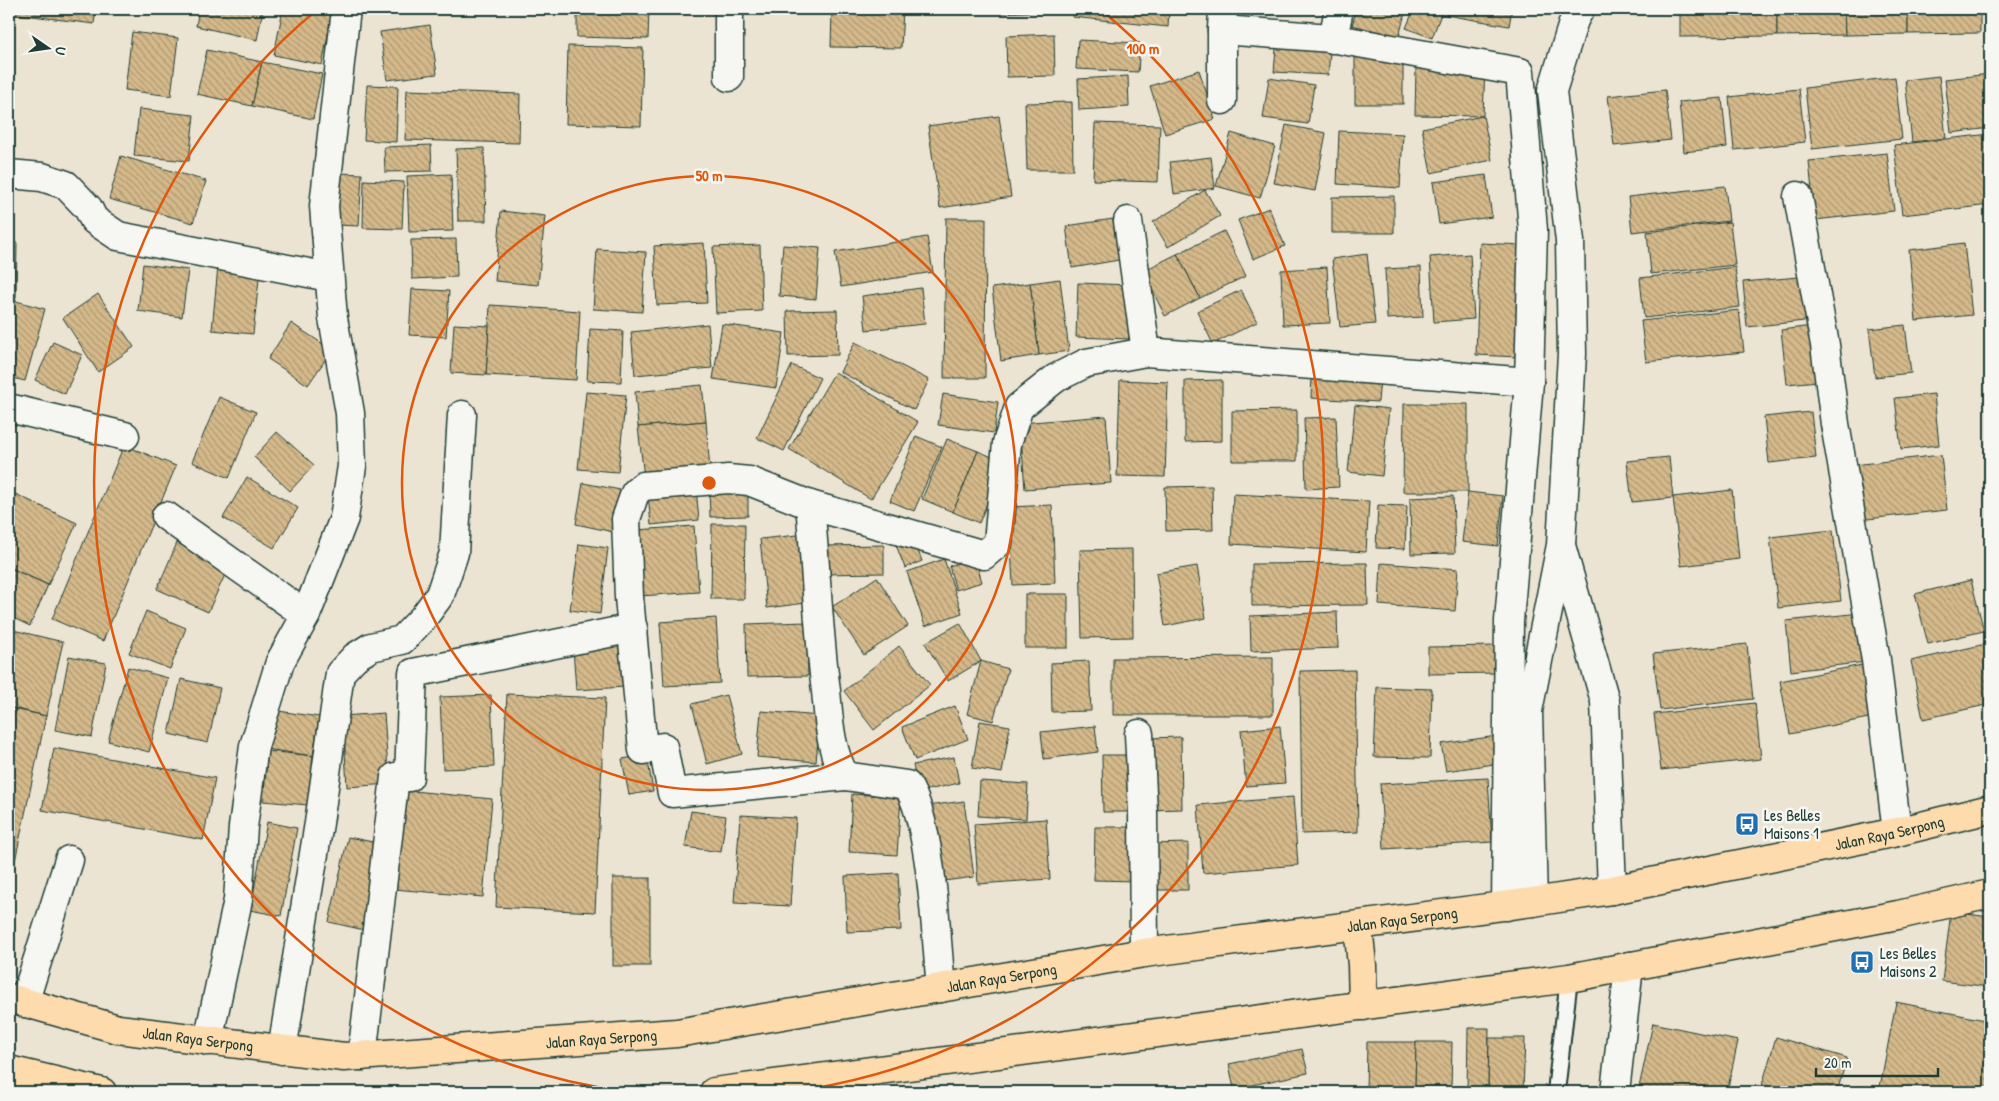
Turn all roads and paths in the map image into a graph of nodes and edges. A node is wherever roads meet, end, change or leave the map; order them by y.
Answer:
1 (346, 9) edge
2 (729, 9) edge
3 (1339, 9) edge
4 (1580, 9) edge
5 (1222, 19) edge
6 (1333, 39) junction
7 (729, 77) dead end
8 (1222, 100) dead end
9 (9, 174) edge
10 (1798, 196) dead end
11 (1128, 221) dead end
12 (329, 277) junction
13 (1146, 352) junction
14 (1529, 382) junction
15 (9, 408) edge
16 (462, 415) dead end
17 (125, 436) dead end
18 (810, 505) junction
19 (166, 516) dead end
20 (1561, 545) junction
21 (306, 615) junction
22 (632, 628) junction
23 (1139, 734) dead end
24 (845, 776) junction
25 (1990, 809) edge
26 (1897, 832) junction
27 (69, 860) dead end
28 (1612, 890) junction
29 (1990, 894) edge
30 (1533, 902) junction
31 (1506, 906) junction
32 (1358, 926) junction
33 (1144, 953) junction
34 (1629, 966) junction
35 (1569, 978) junction
36 (941, 988) junction
37 (16, 1000) edge
38 (1363, 1006) junction
39 (208, 1041) junction
40 (282, 1050) junction
41 (362, 1056) junction
42 (9, 1070) edge
43 (102, 1092) edge
44 (714, 1092) edge
45 (1556, 1092) edge
46 (1616, 1092) edge

1 - 12 street
2 - 7 street
3 - 6 street
4 - 20 street
5 - 6 street
5 - 8 street
6 - 14 street
9 - 12 street
10 - 26 street
11 - 13 street
12 - 21 street
13 - 14 street
13 - 18 street
14 - 31 street
15 - 17 street
16 - 40 street
18 - 22 street
18 - 24 street
19 - 21 street
20 - 28 street
20 - 30 street
21 - 39 street
22 - 24 street
22 - 41 street
23 - 33 street
24 - 36 street
25 - 26 main road, Jalan Raya Serpong
26 - 28 main road, Jalan Raya Serpong
27 - 37 street
28 - 30 main road, Jalan Raya Serpong
29 - 34 main road
30 - 31 main road, Jalan Raya Serpong
31 - 32 main road, Jalan Raya Serpong
32 - 33 main road, Jalan Raya Serpong
32 - 38 main road
33 - 36 main road, Jalan Raya Serpong
34 - 35 main road
34 - 46 street
35 - 38 main road
35 - 45 lane
36 - 41 main road, Jalan Raya Serpong
37 - 39 main road, Jalan Raya Serpong
38 - 44 main road
39 - 40 main road, Jalan Raya Serpong
40 - 41 main road, Jalan Raya Serpong
42 - 43 main road

